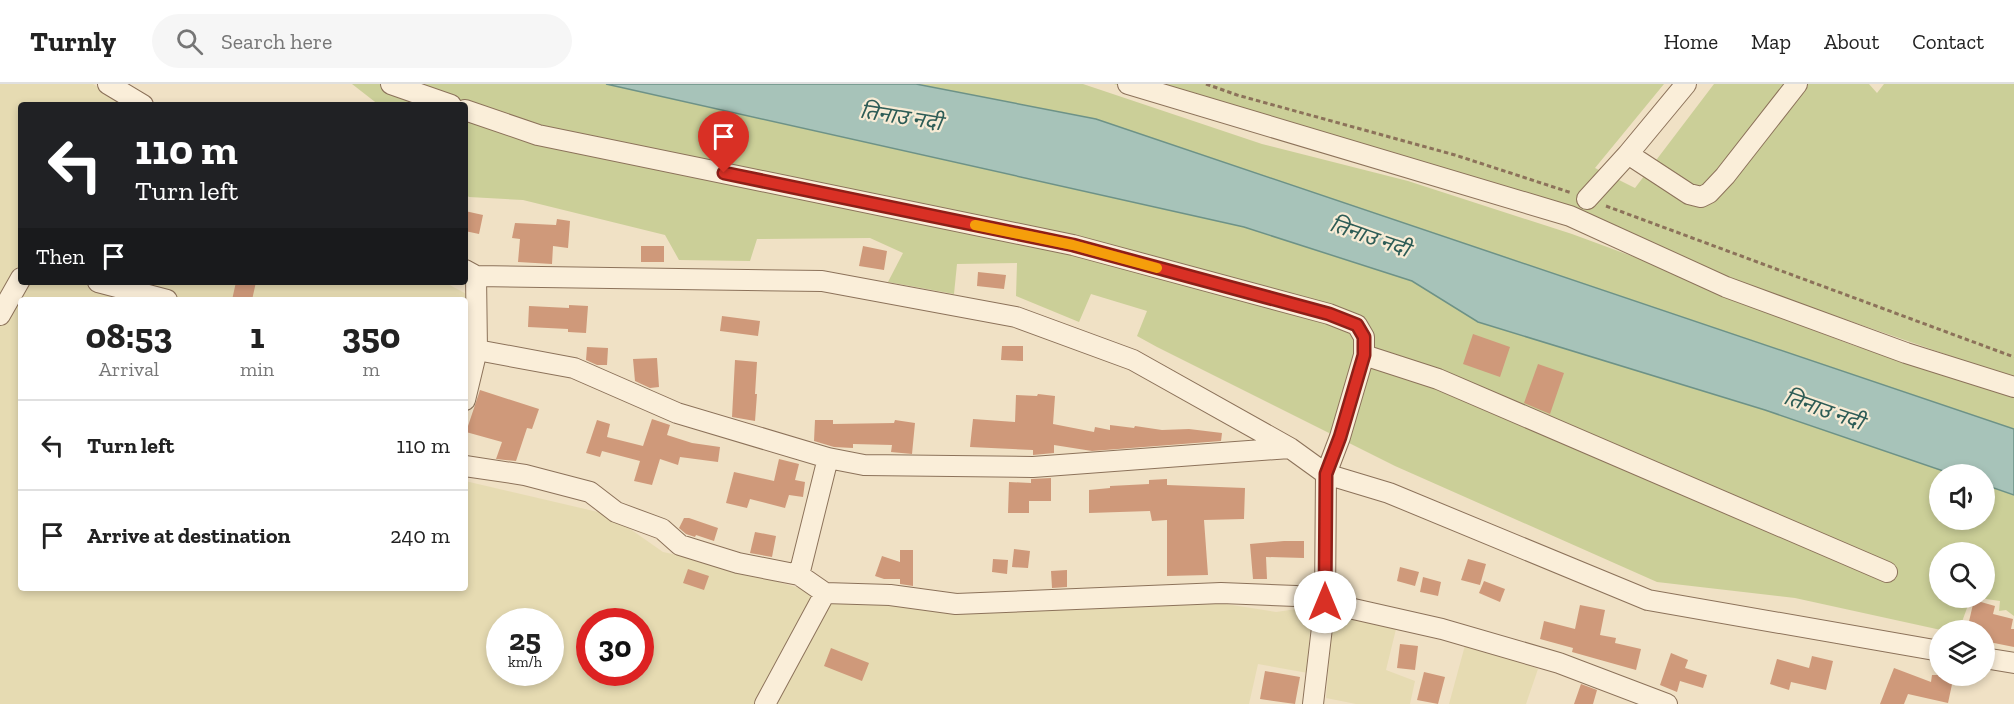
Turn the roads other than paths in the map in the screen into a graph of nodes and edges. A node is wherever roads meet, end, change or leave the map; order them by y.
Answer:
1 (108, 84) edge
2 (391, 84) edge
3 (1128, 84) edge
4 (1686, 84) edge
5 (1797, 84) edge
6 (138, 102) edge
7 (442, 102) edge
8 (468, 111) edge
9 (1628, 154) junction
10 (1587, 198) dead end
11 (471, 273) edge
12 (18, 283) edge
13 (110, 285) edge
14 (156, 297) edge
15 (0, 315) edge
16 (473, 337) edge
17 (1364, 355) junction
18 (468, 376) edge
19 (2014, 387) edge
20 (1290, 448) junction
21 (828, 458) junction
22 (468, 466) edge
23 (1326, 474) junction
24 (1887, 572) dead end
25 (799, 575) junction
26 (825, 593) junction
27 (1325, 602) junction
28 (1929, 649) edge
29 (1995, 660) edge
30 (2014, 663) edge
31 (765, 704) edge
32 (1313, 704) edge
33 (1667, 704) edge

1 - 6 street
2 - 7 street
3 - 19 street
4 - 9 street
5 - 9 street
8 - 17 street
9 - 10 street
11 - 16 street
11 - 20 street
12 - 15 street
13 - 14 street
16 - 18 street
16 - 21 street
17 - 23 street
17 - 24 street
20 - 21 street
20 - 23 street
21 - 25 street
22 - 25 street
23 - 27 street
23 - 28 street
25 - 26 street
26 - 27 street
26 - 31 street
27 - 32 street
27 - 33 street
29 - 30 street

